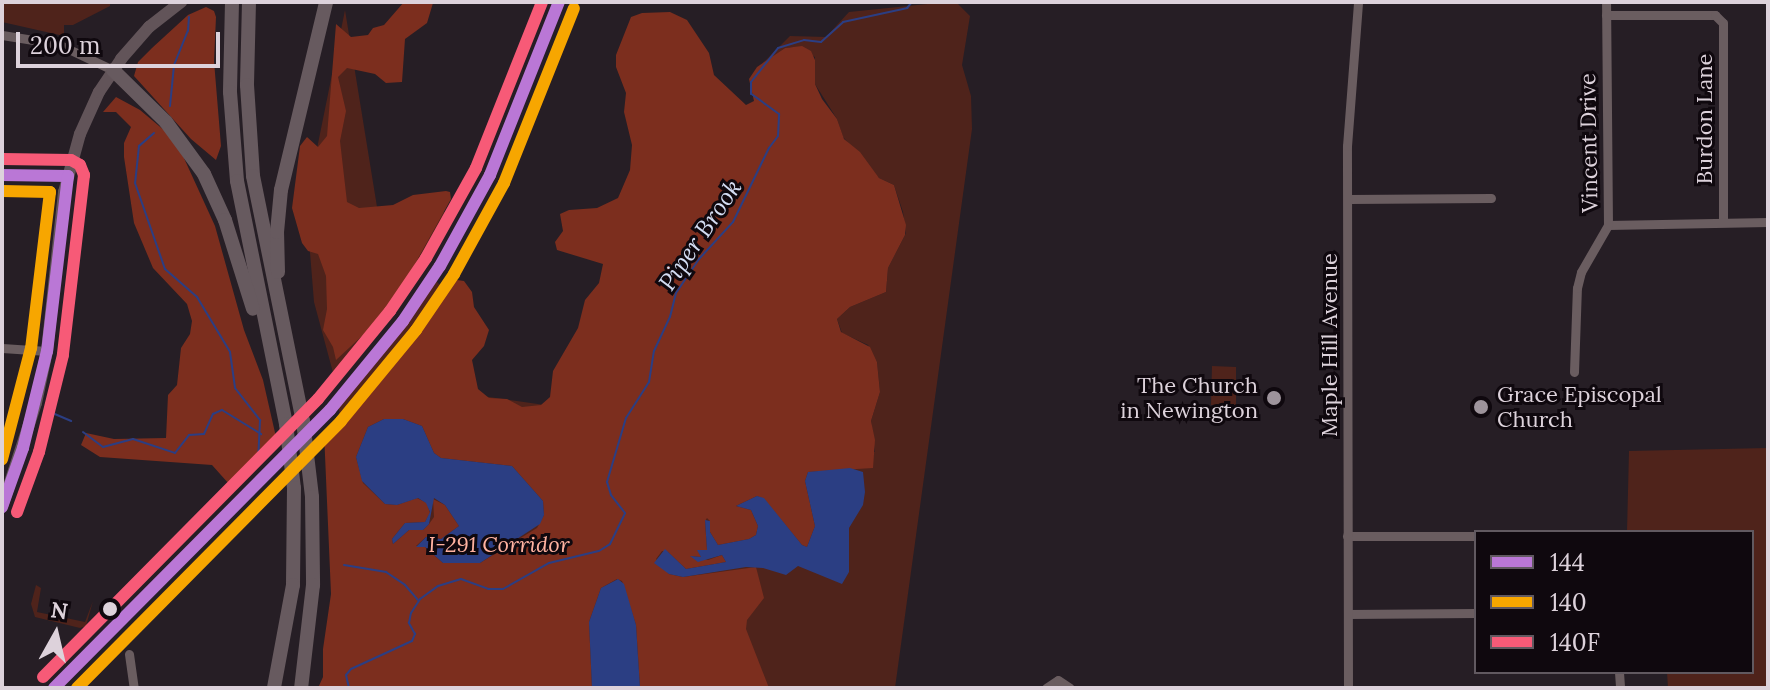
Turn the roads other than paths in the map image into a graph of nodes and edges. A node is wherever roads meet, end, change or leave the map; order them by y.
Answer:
1 (181, 2) edge
2 (232, 2) edge
3 (249, 2) edge
4 (326, 2) edge
5 (1358, 2) edge
6 (1606, 2) edge
7 (1606, 15) junction
8 (2, 35) edge
9 (113, 70) junction
10 (2, 175) edge
11 (68, 176) junction
12 (1491, 198) dead end
13 (1348, 199) junction
14 (1723, 222) junction
15 (1768, 222) edge
16 (1608, 225) junction
17 (276, 298) junction
18 (2, 348) edge
19 (47, 351) junction
20 (1574, 372) dead end
21 (281, 398) junction
22 (2, 507) edge
23 (1347, 536) junction
24 (1474, 536) edge
25 (1474, 613) edge
26 (1348, 614) junction
27 (129, 654) dead end
28 (134, 688) edge
29 (274, 688) edge
30 (301, 688) edge
31 (1046, 688) edge
32 (1070, 688) edge
33 (1348, 688) edge

1 - 9 main road
2 - 21 highway
3 - 17 highway
4 - 17 highway
5 - 13 street, Maple Hill Avenue
6 - 7 street, Vincent Drive
7 - 14 street, Burdon Lane
7 - 16 street, Vincent Drive
8 - 9 street
9 - 11 main road
9 - 21 highway
10 - 11 street
11 - 19 main road
12 - 13 street
13 - 23 street, Maple Hill Avenue
14 - 15 street
14 - 16 street
16 - 20 street, Vincent Drive
17 - 30 highway
18 - 19 street
19 - 22 main road
21 - 29 highway
23 - 24 street
23 - 26 street, Maple Hill Avenue
25 - 26 street
26 - 33 street, Maple Hill Avenue
27 - 28 street
31 - 32 street

